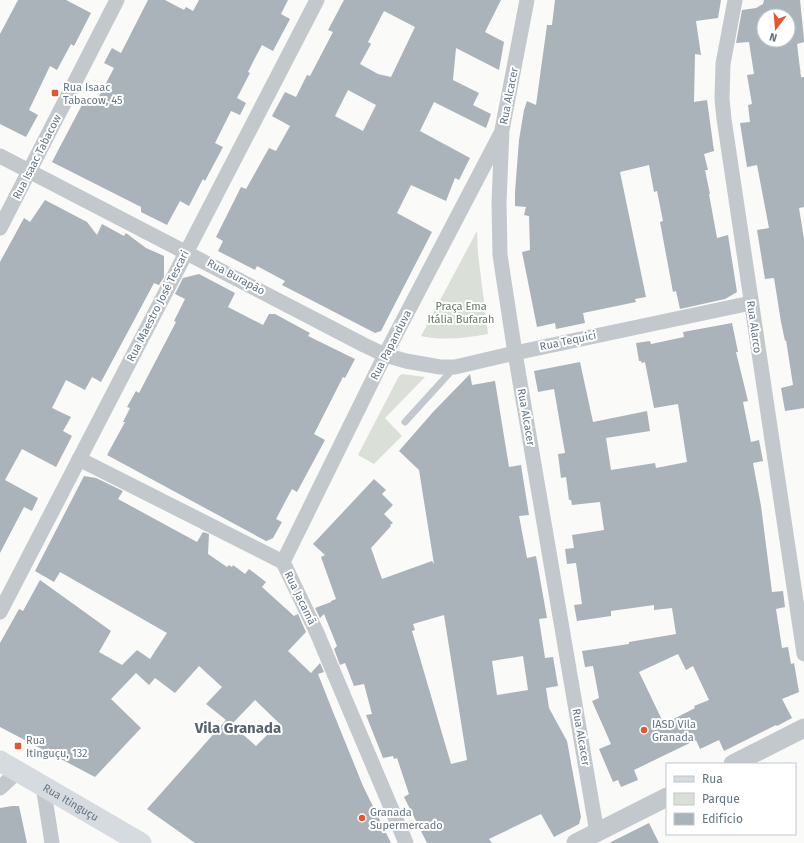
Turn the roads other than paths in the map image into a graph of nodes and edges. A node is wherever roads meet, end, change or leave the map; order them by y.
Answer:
1 (117, 0) edge
2 (317, 0) edge
3 (527, 0) edge
4 (735, 0) edge
5 (502, 130) junction
6 (0, 156) edge
7 (29, 171) junction
8 (0, 228) edge
9 (187, 252) junction
10 (751, 303) junction
11 (514, 353) junction
12 (386, 355) junction
13 (455, 367) junction
14 (405, 422) dead end
15 (79, 459) junction
16 (282, 562) junction
17 (0, 612) edge
18 (804, 654) edge
19 (804, 728) edge
20 (735, 763) edge
21 (9, 766) edge
22 (43, 786) junction
23 (0, 788) edge
24 (666, 798) edge
25 (597, 833) junction
26 (52, 843) edge
27 (141, 843) edge
28 (406, 843) edge
29 (576, 843) edge

1 - 7 street, Rua Isaac Tabacow
2 - 9 street, Rua Maestro José Tescari
3 - 5 street, Rua Alcacer
4 - 10 street, Rua Alarco
5 - 11 street, Rua Alcacer
5 - 12 street, Rua Papanduva
6 - 7 street, Rua Burapão
7 - 8 street, Rua Isaac Tabacow
7 - 9 street, Rua Burapão
9 - 12 street, Rua Burapão
9 - 15 street, Rua Maestro José Tescari
10 - 11 street, Rua Tequici
10 - 18 street, Rua Alarco
11 - 13 street, Rua Tequici
11 - 25 street, Rua Alcacer
12 - 13 street, Rua Tequici
12 - 16 street, Rua Papanduva
13 - 14 lane
15 - 16 street, Rua Jacamã
15 - 17 street, Rua Maestro José Tescari
16 - 28 street, Rua Jacamã
19 - 20 street
21 - 22 main road, Rua Itinguçu
21 - 23 street
22 - 26 street
22 - 27 main road, Rua Itinguçu
24 - 25 street
25 - 29 street

